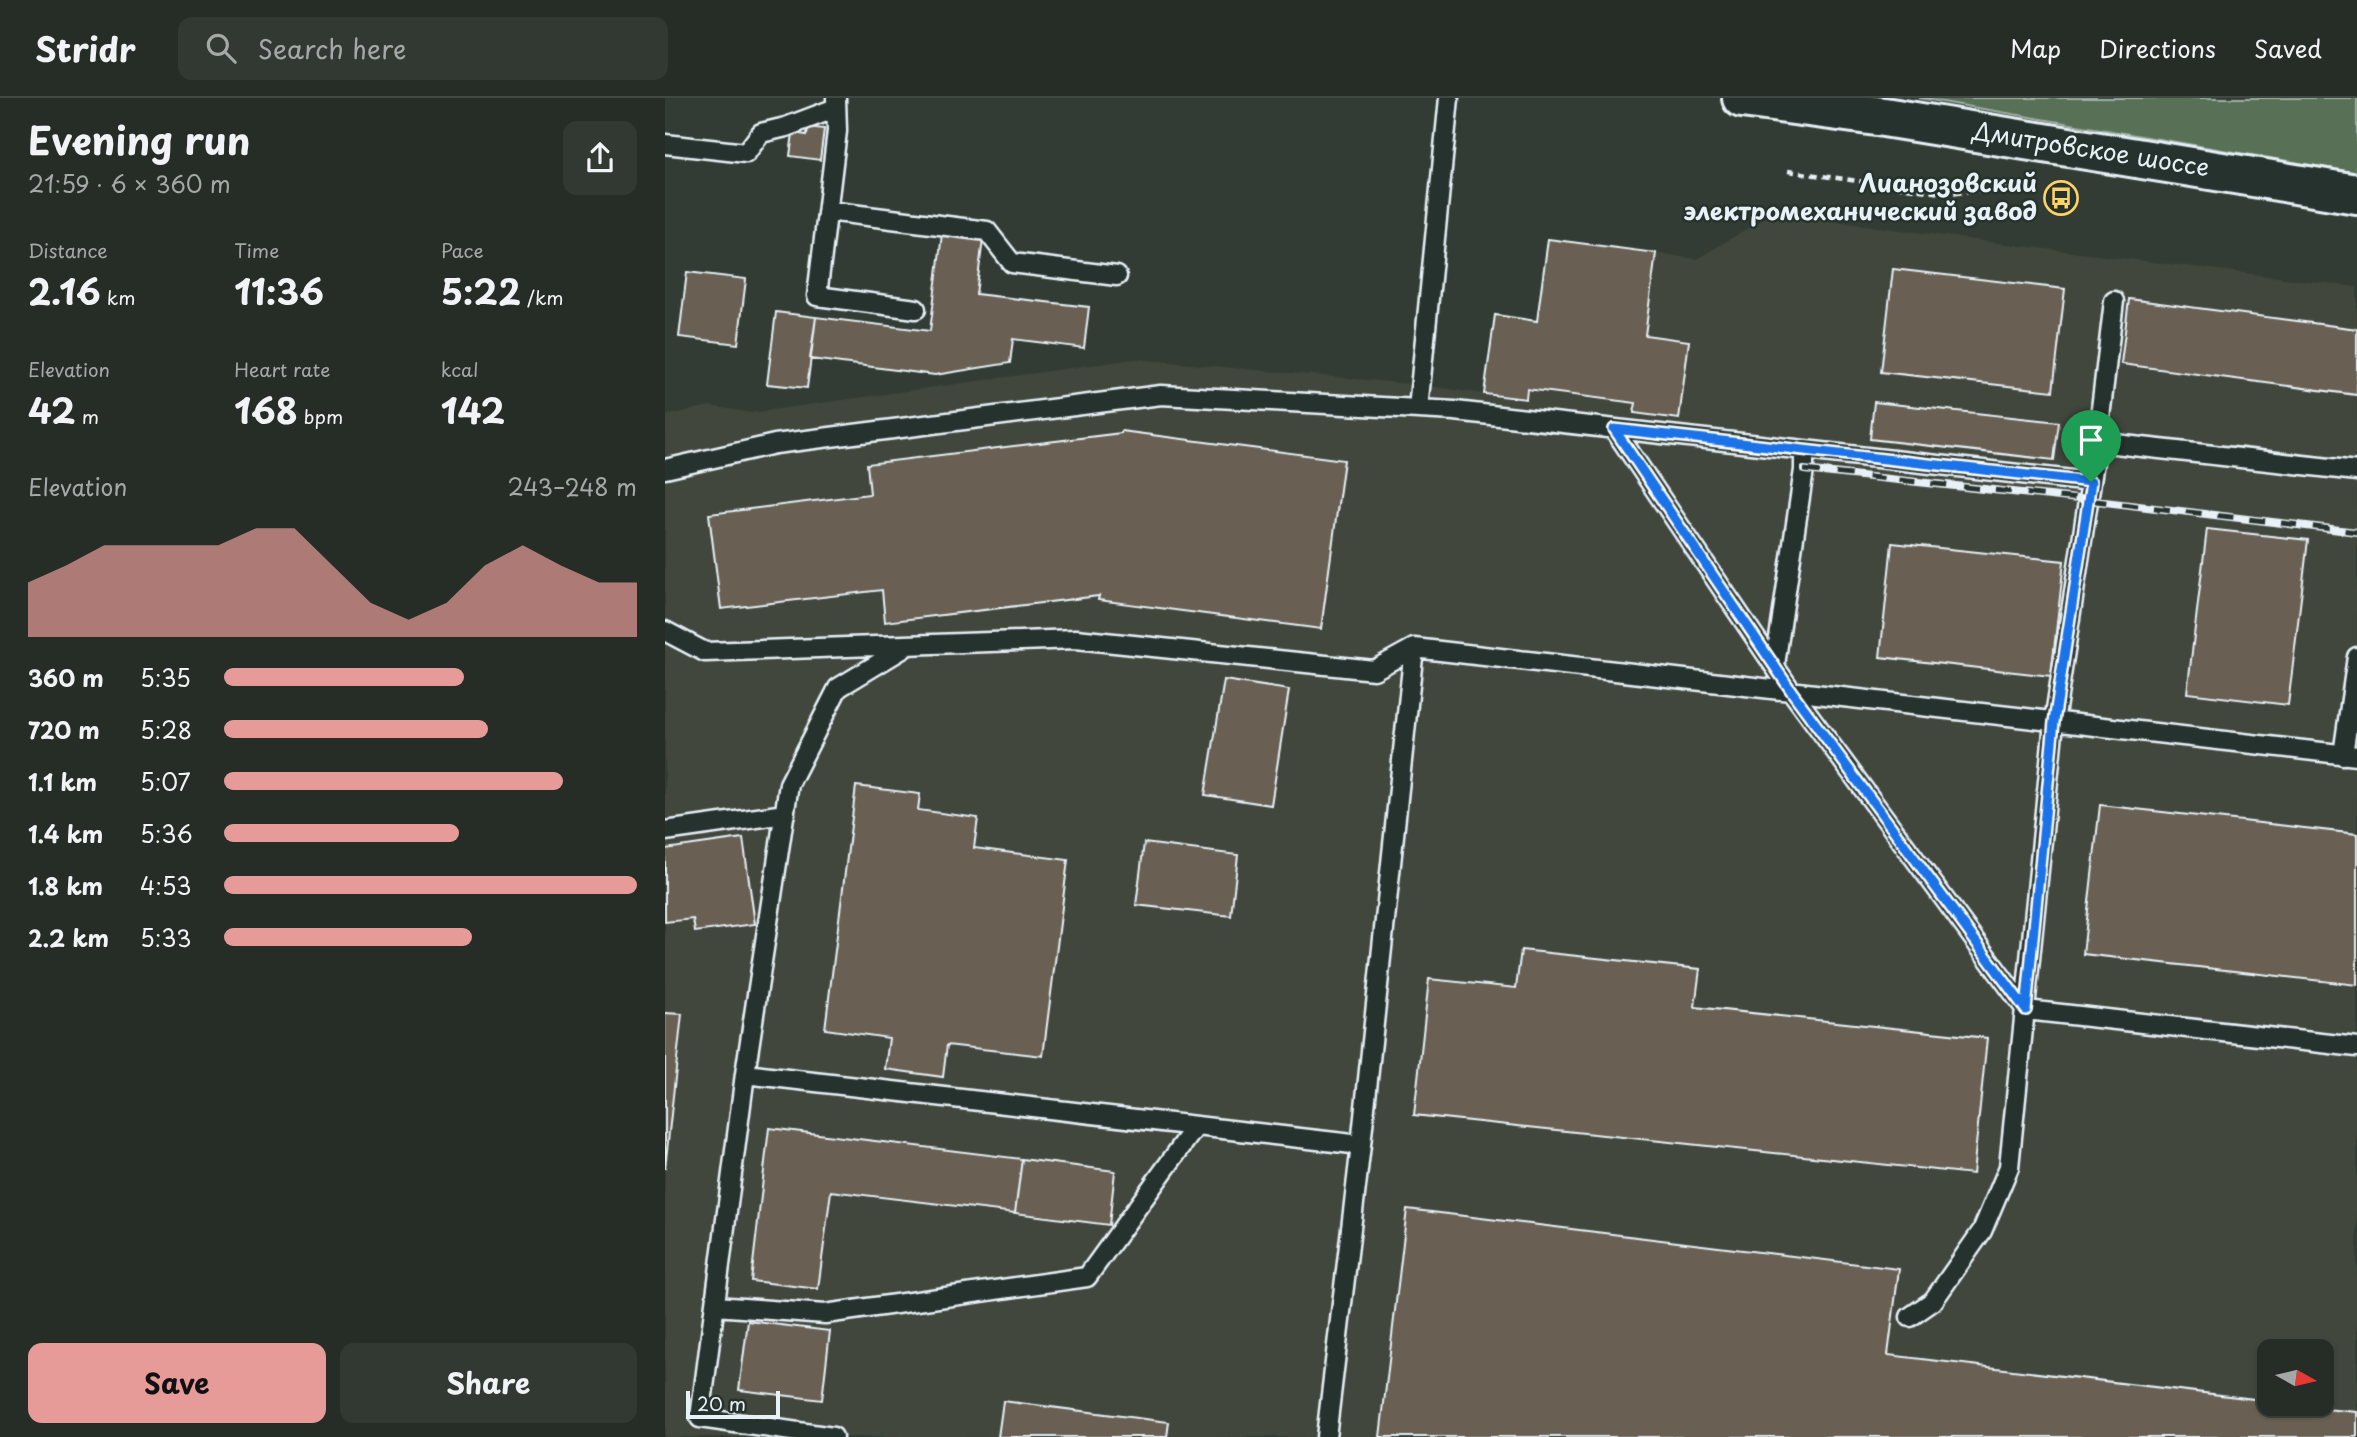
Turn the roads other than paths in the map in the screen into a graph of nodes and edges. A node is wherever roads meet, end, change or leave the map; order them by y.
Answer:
1 (1450, 98) edge
2 (1742, 98) edge
3 (836, 103) edge
4 (665, 144) edge
5 (2357, 194) edge
6 (828, 211) junction
7 (1117, 276) dead end
8 (2113, 301) dead end
9 (916, 309) dead end
10 (1418, 409) junction
11 (1614, 429) junction
12 (2097, 442) junction
13 (1804, 451) junction
14 (665, 469) edge
15 (2357, 471) edge
16 (2091, 482) junction
17 (665, 631) edge
18 (907, 646) junction
19 (1414, 648) junction
20 (2357, 657) edge
21 (1775, 665) junction
22 (1792, 692) junction
23 (2054, 722) junction
24 (2350, 756) edge
25 (785, 814) junction
26 (665, 831) edge
27 (2026, 1010) junction
28 (2357, 1047) edge
29 (745, 1074) junction
30 (1196, 1126) junction
31 (1360, 1145) junction
32 (715, 1306) junction
33 (1910, 1317) dead end
34 (833, 1437) edge
35 (1326, 1437) edge

1 - 10 lane
2 - 5 main road, Дмитровское шоссе
3 - 4 lane
3 - 6 lane
6 - 7 lane
6 - 9 lane
8 - 12 lane
10 - 11 lane
10 - 14 lane
11 - 13 lane
11 - 21 lane
12 - 15 lane
12 - 16 lane
13 - 16 lane
13 - 21 lane
16 - 23 lane
17 - 18 lane
18 - 19 lane
18 - 25 lane
19 - 22 lane
19 - 31 lane
20 - 24 lane
21 - 22 lane
22 - 23 lane
22 - 27 lane
23 - 24 lane
23 - 27 lane
25 - 26 lane
25 - 29 lane
27 - 28 lane
27 - 33 lane
29 - 30 lane
29 - 32 lane
30 - 31 lane
30 - 32 lane
31 - 35 lane
32 - 34 lane

